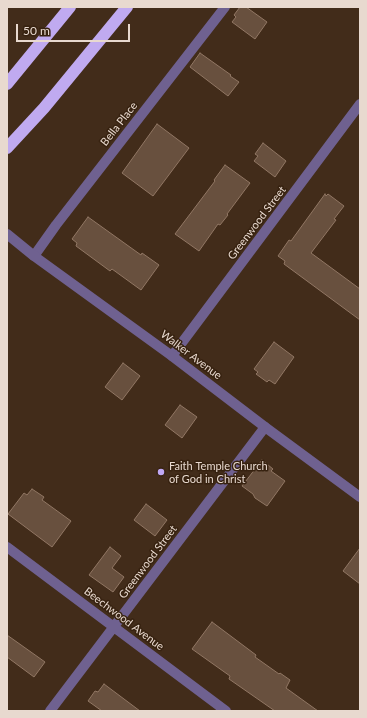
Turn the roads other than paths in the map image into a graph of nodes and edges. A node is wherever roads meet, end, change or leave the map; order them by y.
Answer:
1 (70, 7) edge
2 (127, 7) edge
3 (225, 7) edge
4 (7, 84) edge
5 (360, 104) edge
6 (7, 148) edge
7 (7, 234) edge
8 (34, 256) junction
9 (172, 356) junction
10 (265, 427) junction
11 (360, 497) edge
12 (7, 547) edge
13 (114, 627) junction
14 (50, 711) edge
15 (226, 711) edge

1 - 4 highway
2 - 6 highway
3 - 8 street, Bella Place
5 - 9 street, Greenwood Street
7 - 8 street, Walker Avenue
8 - 9 street, Walker Avenue
9 - 10 street, Walker Avenue
10 - 11 street, Walker Avenue
10 - 13 street, Greenwood Street
12 - 13 street, Beechwood Avenue
13 - 14 street, Greenwood Street
13 - 15 street, Beechwood Avenue

